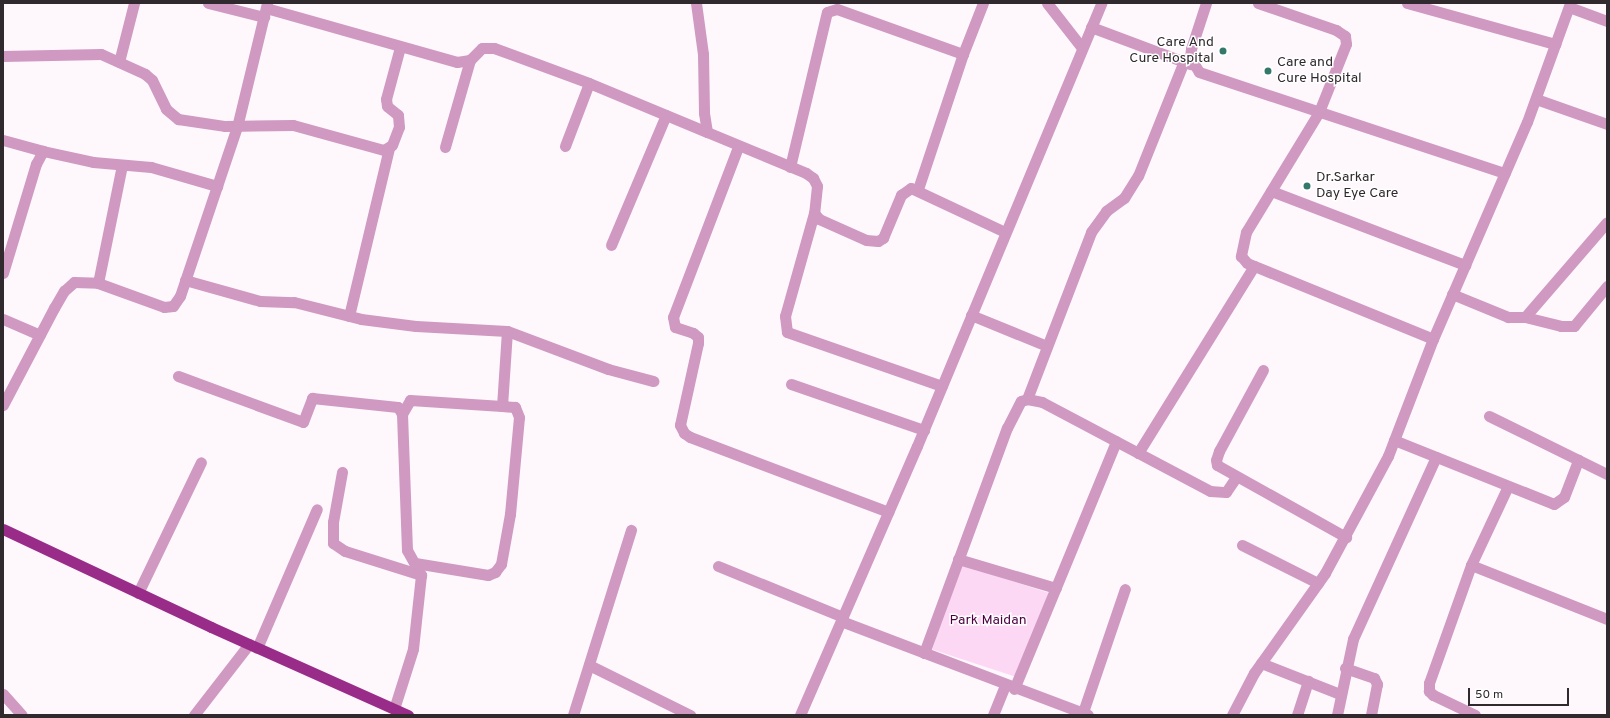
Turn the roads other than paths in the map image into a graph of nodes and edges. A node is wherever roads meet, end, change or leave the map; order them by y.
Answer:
1 (134, 3) edge
2 (208, 3) edge
3 (696, 3) edge
4 (983, 3) edge
5 (1047, 3) edge
6 (1101, 3) edge
7 (1206, 3) edge
8 (1258, 3) edge
9 (1407, 3) edge
10 (1570, 5) edge
11 (265, 9) edge
12 (1607, 21) edge
13 (1091, 27) junction
14 (1555, 44) junction
15 (400, 47) junction
16 (1082, 48) junction
17 (963, 54) junction
18 (3, 56) edge
19 (470, 60) junction
20 (119, 62) junction
21 (1189, 63) junction
22 (589, 83) junction
23 (1536, 99) junction
24 (1319, 112) junction
25 (666, 115) junction
26 (1607, 124) edge
27 (237, 127) junction
28 (707, 132) junction
29 (3, 140) edge
30 (565, 146) dead end
31 (738, 146) junction
32 (445, 147) dead end
33 (389, 148) junction
34 (43, 151) junction
35 (122, 164) junction
36 (790, 167) junction
37 (1505, 173) junction
38 (217, 186) junction
39 (918, 189) junction
40 (1271, 191) junction
41 (814, 213) junction
42 (1607, 222) edge
43 (1005, 232) junction
44 (611, 245) dead end
45 (1465, 265) junction
46 (1254, 266) junction
47 (3, 273) edge
48 (185, 280) junction
49 (98, 283) junction
50 (1607, 286) edge
51 (1452, 294) junction
52 (349, 316) junction
53 (971, 316) junction
54 (1525, 318) junction
55 (3, 319) edge
56 (507, 331) junction
57 (40, 335) junction
58 (1433, 339) junction
59 (1047, 346) junction
60 (1263, 370) dead end
61 (178, 376) dead end
62 (653, 381) dead end
63 (791, 384) dead end
64 (942, 386) junction
65 (1027, 399) junction
66 (3, 405) edge
67 (502, 406) junction
68 (402, 414) junction
69 (1489, 416) dead end
70 (924, 430) junction
71 (1394, 440) junction
72 (1116, 441) junction
73 (1138, 453) junction
74 (1436, 457) junction
75 (1578, 460) junction
76 (201, 462) dead end
77 (342, 472) dead end
78 (1607, 474) edge
79 (1236, 477) junction
80 (1508, 486) junction
81 (317, 509) dead end
82 (888, 512) junction
83 (3, 529) edge
84 (631, 530) dead end
85 (1346, 537) junction
86 (1242, 545) dead end
87 (958, 559) junction
88 (415, 563) junction
89 (1471, 564) junction
90 (718, 566) dead end
91 (421, 575) junction
92 (1318, 583) junction
93 (1056, 588) junction
94 (1126, 589) dead end
95 (138, 593) junction
96 (1607, 618) edge
97 (842, 619) junction
98 (253, 646) junction
99 (924, 653) junction
100 (1261, 663) junction
101 (589, 665) junction
102 (1345, 668) junction
103 (1308, 681) junction
104 (1009, 687) junction
105 (3, 694) edge
106 (1340, 694) junction
107 (394, 709) junction
108 (1084, 714) edge
109 (22, 715) edge
110 (194, 715) edge
111 (408, 715) edge
112 (573, 715) edge
113 (690, 715) edge
114 (800, 715) edge
115 (993, 715) edge
116 (1232, 715) edge
117 (1297, 715) edge
118 (1337, 715) edge
119 (1371, 715) edge
120 (1475, 715) edge

1 - 20 street
2 - 11 street
3 - 28 street
4 - 17 street
5 - 16 street
6 - 13 street
7 - 21 street
8 - 24 street
9 - 14 street
10 - 12 street
10 - 14 street
11 - 15 street
11 - 27 street
13 - 16 street
13 - 21 street
14 - 23 street
15 - 19 street
15 - 33 street
16 - 43 street
17 - 36 street
17 - 39 street
18 - 20 street
19 - 22 street
19 - 32 street
20 - 27 street
21 - 24 street
21 - 59 street
22 - 25 street
22 - 30 street
23 - 26 street
23 - 37 street
24 - 37 street
24 - 40 street
25 - 28 street
25 - 44 street
27 - 33 street
27 - 38 street
28 - 31 street
29 - 34 street
31 - 36 street
31 - 82 street
33 - 52 street
34 - 35 street
34 - 47 street
35 - 38 street
35 - 49 street
36 - 41 street
37 - 45 street
38 - 48 street
39 - 41 street
39 - 43 street
40 - 45 street
40 - 46 street
41 - 64 street
42 - 54 street
43 - 53 street
45 - 51 street
46 - 58 street
46 - 73 street
48 - 49 street
48 - 52 street
49 - 57 street
50 - 54 street
51 - 54 street
51 - 58 street
52 - 56 street
53 - 59 street
53 - 64 street
55 - 57 street
56 - 62 street
56 - 67 street
57 - 66 street
58 - 71 street
59 - 65 street
60 - 79 street
61 - 68 street
63 - 70 street
64 - 70 street
65 - 72 street
65 - 87 street
67 - 68 street
67 - 88 street
68 - 88 street
69 - 75 street
70 - 82 street
71 - 74 street
71 - 85 street
72 - 73 street
72 - 93 street
73 - 79 street
74 - 80 street
74 - 102 street
75 - 78 street
75 - 80 street
76 - 95 street
77 - 91 street
79 - 85 street
80 - 89 street
81 - 98 street
82 - 97 street
83 - 95 highway
84 - 101 street
85 - 92 street
86 - 92 street
87 - 93 street
87 - 99 street
88 - 91 street
89 - 96 street
89 - 120 street
90 - 97 street
91 - 107 street
92 - 100 street
93 - 104 street
94 - 108 street
95 - 98 highway
97 - 99 street
97 - 114 street
98 - 107 highway
98 - 110 street
99 - 104 street
100 - 103 street
100 - 116 street
101 - 112 street
101 - 113 street
102 - 106 street
102 - 119 street
103 - 106 street
103 - 117 street
104 - 108 street
104 - 115 street
105 - 109 street
106 - 118 street
107 - 111 highway

